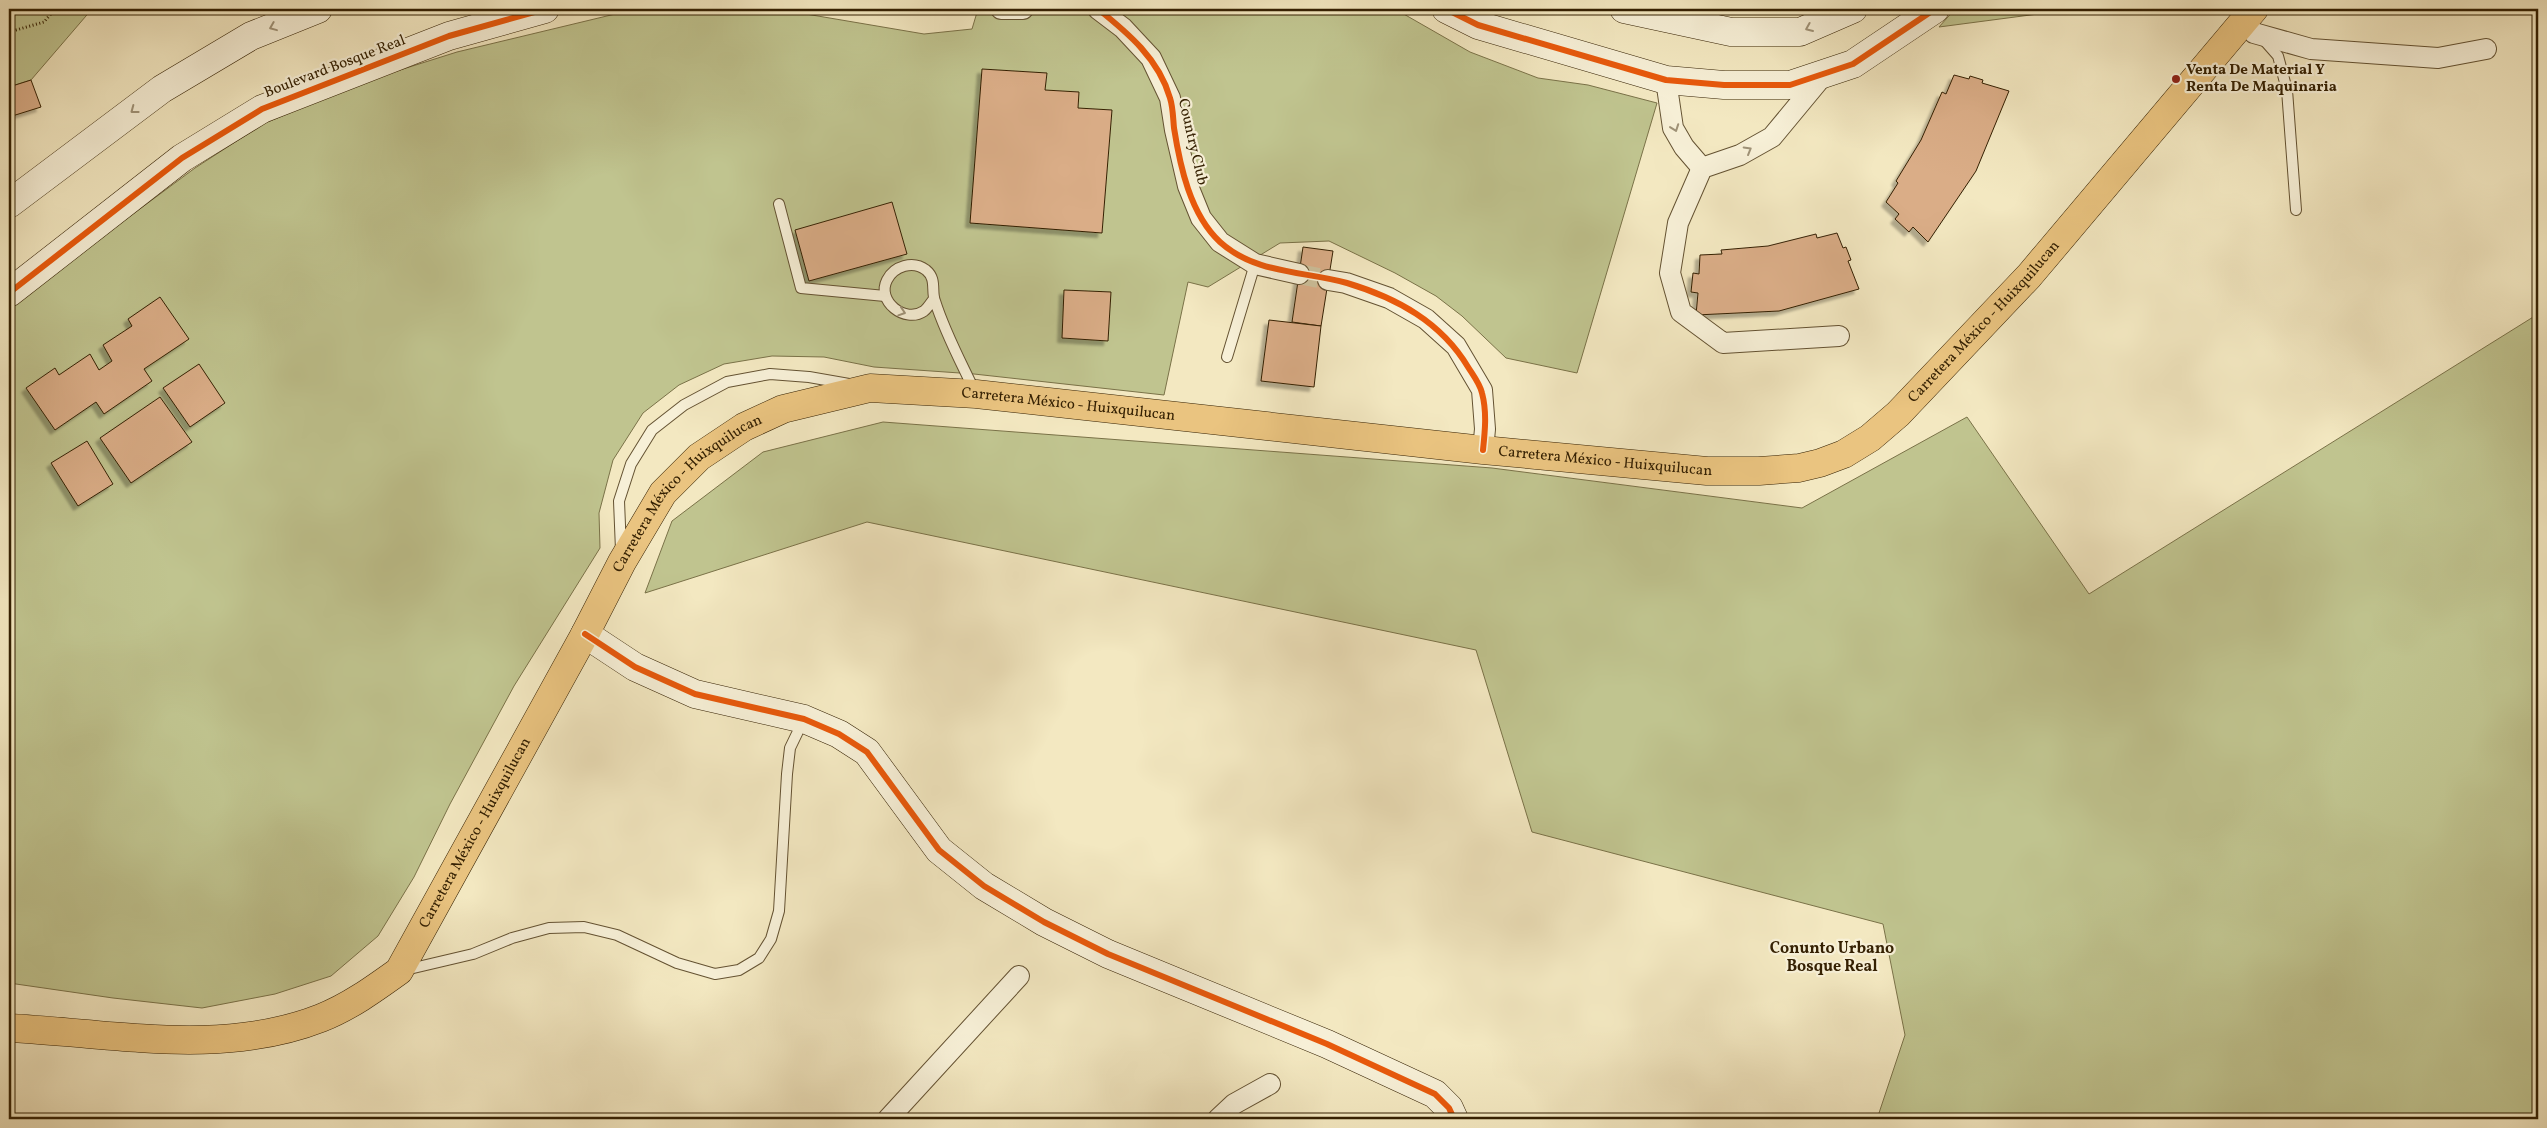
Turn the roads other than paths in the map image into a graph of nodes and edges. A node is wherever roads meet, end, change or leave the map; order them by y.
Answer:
1 (318, 9) edge
2 (545, 9) edge
3 (1001, 9) edge
4 (1023, 9) edge
5 (1098, 9) edge
6 (1446, 9) edge
7 (1624, 9) edge
8 (1853, 9) edge
9 (1935, 9) edge
10 (2249, 22) edge
11 (2486, 49) dead end
12 (1825, 73) junction
13 (1666, 80) junction
14 (1702, 168) junction
15 (9, 204) edge
16 (779, 204) dead end
17 (2296, 210) dead end
18 (1254, 264) junction
19 (1299, 274) tunnel mouth
20 (1328, 280) tunnel mouth
21 (9, 293) edge
22 (885, 296) junction
23 (934, 299) junction
24 (1839, 336) dead end
25 (1227, 357) dead end
26 (870, 388) junction
27 (976, 394) junction
28 (1483, 450) junction
29 (622, 562) junction
30 (586, 634) junction
31 (804, 719) junction
32 (399, 971) junction
33 (1019, 976) dead end
34 (9, 1028) edge
35 (1270, 1084) dead end
36 (888, 1119) edge
37 (1218, 1119) edge
38 (1454, 1119) edge

1 -> 15 street
2 - 21 street, Boulevard Bosque Real
3 - 4 street
5 - 18 street, Country Club
6 - 13 street
8 -> 7 street
9 - 12 street
10 - 11 street
10 - 17 lane
10 - 28 main road, Carretera México - Huixquilucan
12 - 13 street
14 -> 12 street
13 -> 14 street
14 - 24 street
16 - 22 lane
18 - 19 street, Country Club
18 - 25 lane
20 - 28 street
22 -> 23 lane
22 - 23 lane
23 - 27 lane
26 - 27 main road, Carretera México - Huixquilucan
26 - 29 main road, Carretera México - Huixquilucan
26 - 29 lane
27 - 28 main road, Carretera México - Huixquilucan
29 - 30 main road, Carretera México - Huixquilucan
30 - 31 street
30 - 32 main road, Carretera México - Huixquilucan
31 - 32 lane
31 - 38 street
32 - 34 main road, Carretera México - Huixquilucan
33 - 36 street
35 - 37 street

